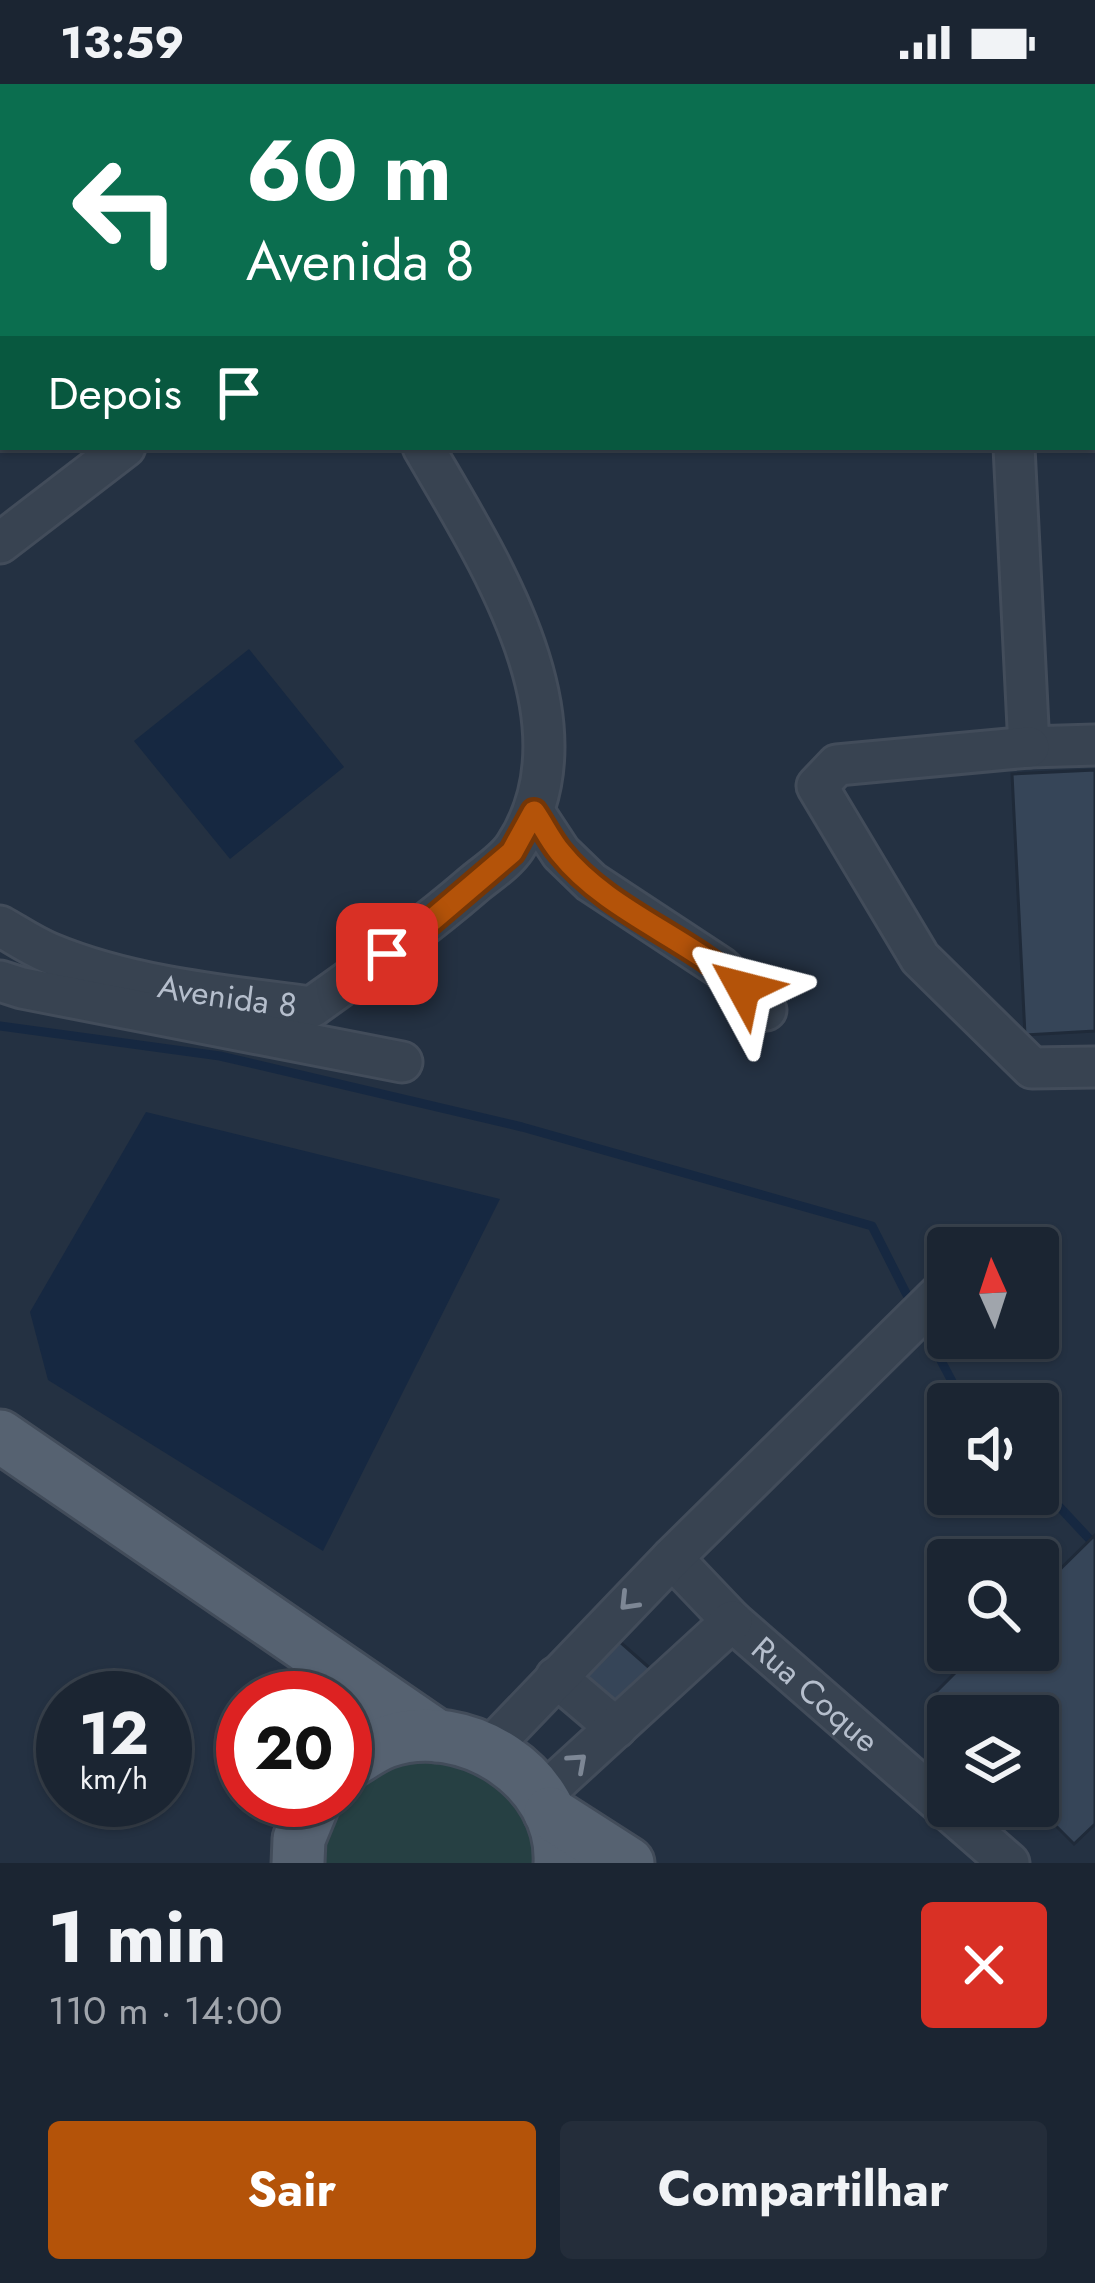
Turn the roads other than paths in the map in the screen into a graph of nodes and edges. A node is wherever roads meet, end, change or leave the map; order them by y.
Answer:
1 (121, 450) edge
2 (425, 450) edge
3 (1014, 450) edge
4 (0, 544) edge
5 (1095, 745) edge
6 (1029, 747) junction
7 (534, 812) junction
8 (0, 926) edge
9 (0, 981) edge
10 (766, 1010) dead end
11 (402, 1062) dead end
12 (1095, 1066) edge
13 (927, 1307) edge
14 (0, 1436) edge
15 (672, 1558) junction
16 (732, 1621) junction
17 (323, 1671) edge
18 (556, 1677) junction
19 (372, 1700) edge
20 (616, 1728) junction
21 (437, 1736) junction
22 (489, 1749) junction
23 (372, 1750) edge
24 (545, 1805) junction
25 (560, 1863) edge
26 (628, 1863) edge
27 (1009, 1863) edge

1 - 4 lane
2 - 7 lane, Avenida 8
3 - 6 lane
5 - 6 lane
6 - 12 lane
7 - 8 lane, Avenida 8
7 - 10 lane
9 - 11 lane, Avenida 8
13 - 15 lane
14 - 17 main road
15 - 16 lane, Rua Coque
15 -> 18 lane
16 - 20 lane
16 - 27 lane, Rua Coque
18 - 20 lane
18 - 22 lane
19 - 21 main road
24 -> 20 lane
21 - 22 main road
21 - 23 main road
22 - 24 main road
24 - 25 main road
24 - 26 main road

